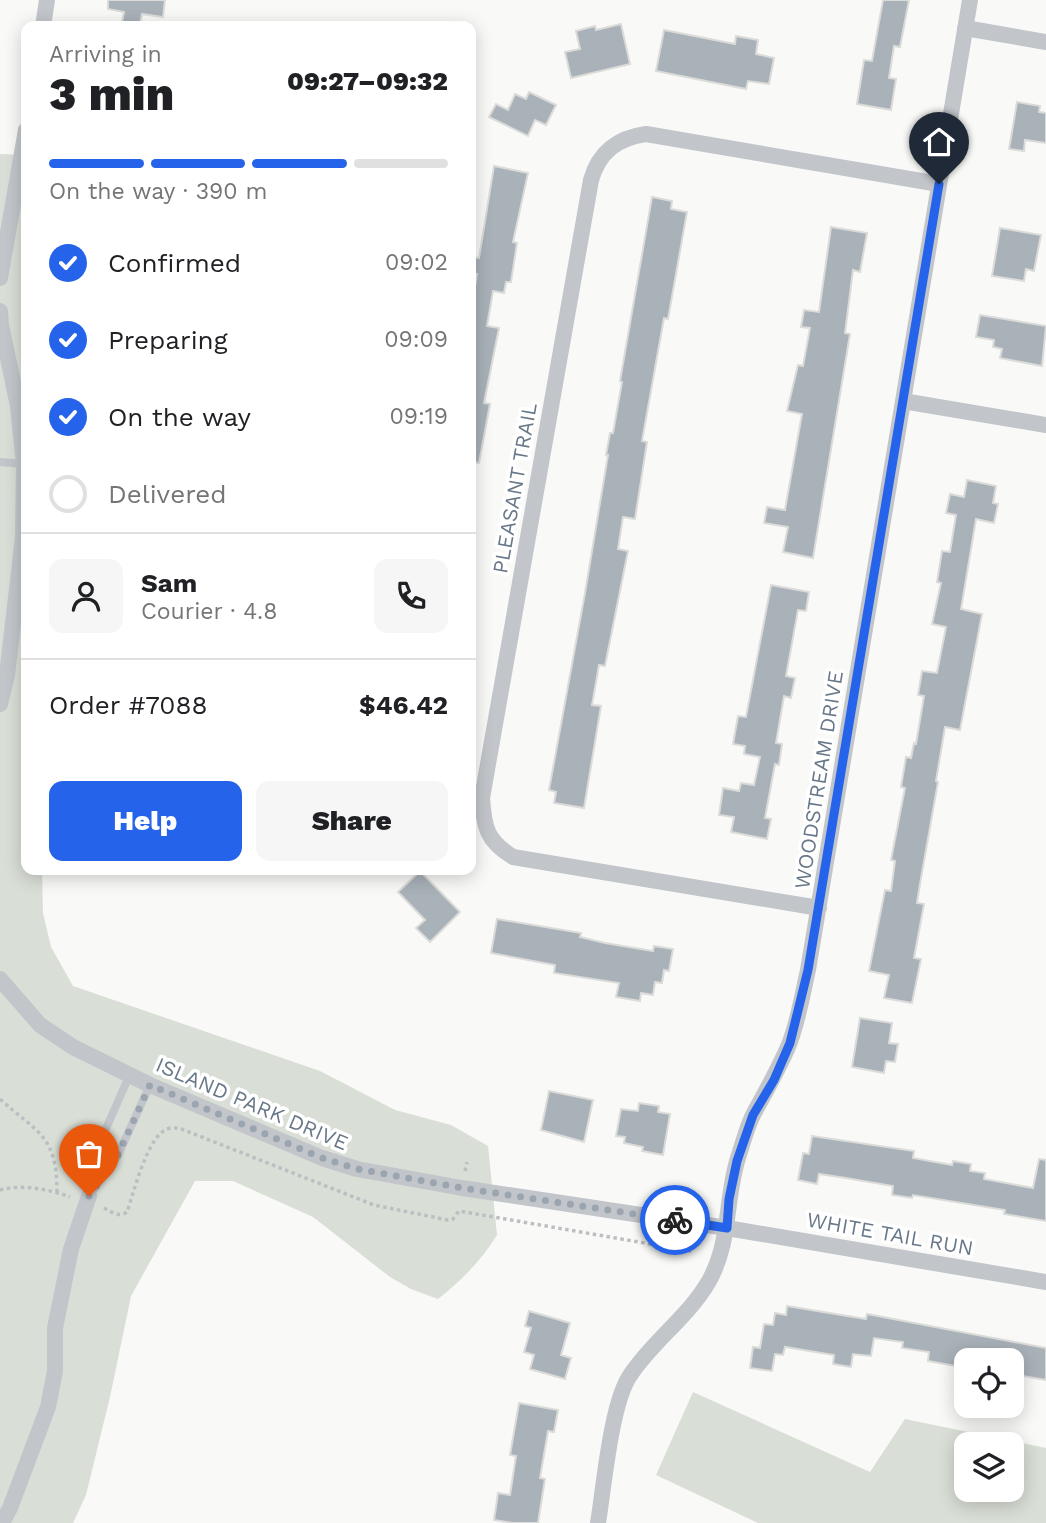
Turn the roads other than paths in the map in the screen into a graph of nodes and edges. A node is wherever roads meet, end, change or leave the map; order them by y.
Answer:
1 (47, 0) edge
2 (970, 0) edge
3 (44, 21) edge
4 (965, 28) junction
5 (1046, 42) edge
6 (21, 158) edge
7 (939, 184) junction
8 (0, 278) edge
9 (0, 311) edge
10 (903, 401) junction
11 (1046, 425) edge
12 (21, 435) edge
13 (0, 462) edge
14 (21, 464) edge
15 (21, 553) edge
16 (0, 704) edge
17 (818, 908) junction
18 (0, 979) edge
19 (130, 1074) junction
20 (150, 1085) junction
21 (88, 1199) junction
22 (727, 1228) junction
23 (1046, 1282) edge
24 (2, 1523) edge
25 (598, 1523) edge

1 - 3 street
2 - 4 street, WOODSTREAM DRIVE
4 - 5 street
4 - 7 street, WOODSTREAM DRIVE
6 - 8 street
7 - 10 street, WOODSTREAM DRIVE
7 - 17 street, PLEASANT TRAIL
9 - 12 street
10 - 11 street
10 - 17 street, WOODSTREAM DRIVE
13 - 14 lane
15 - 16 street
17 - 22 street, WOODSTREAM DRIVE
18 - 19 street, ISLAND PARK DRIVE
19 - 20 street, ISLAND PARK DRIVE
19 - 21 lane
20 - 21 lane
20 - 22 street, ISLAND PARK DRIVE
21 - 24 street
22 - 23 street, WHITE TAIL RUN
22 - 25 street, WOODSTREAM DRIVE

